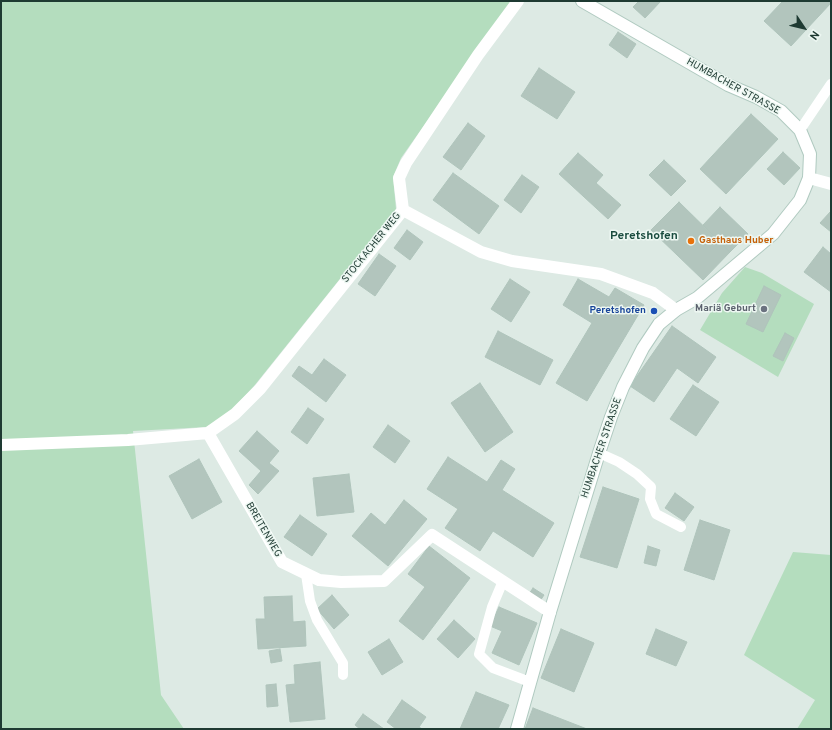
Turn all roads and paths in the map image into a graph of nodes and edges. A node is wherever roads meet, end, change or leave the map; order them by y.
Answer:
1 (518, 1) edge
2 (582, 1) edge
3 (831, 84) edge
4 (800, 130) junction
5 (809, 178) junction
6 (831, 184) edge
7 (403, 210) junction
8 (676, 310) junction
9 (208, 433) junction
10 (1, 445) edge
11 (599, 453) junction
12 (682, 527) dead end
13 (306, 574) junction
14 (503, 581) junction
15 (550, 612) junction
16 (343, 676) dead end
17 (530, 682) junction
18 (517, 729) edge

1 - 7 street
2 - 4 street, HUMBACHER STRASSE
3 - 4 lane
4 - 5 street, HUMBACHER STRASSE
5 - 6 street
5 - 8 street, HUMBACHER STRASSE
7 - 8 street, STOCKACHER WEG
7 - 9 street, STOCKACHER WEG
8 - 11 street, HUMBACHER STRASSE
9 - 10 street
9 - 13 street, BREITENWEG
11 - 12 lane
11 - 15 street, HUMBACHER STRASSE
13 - 14 street, BREITENWEG
13 - 16 lane
14 - 15 street, BREITENWEG
14 - 17 lane
15 - 17 street, HUMBACHER STRASSE
17 - 18 street, HUMBACHER STRASSE

